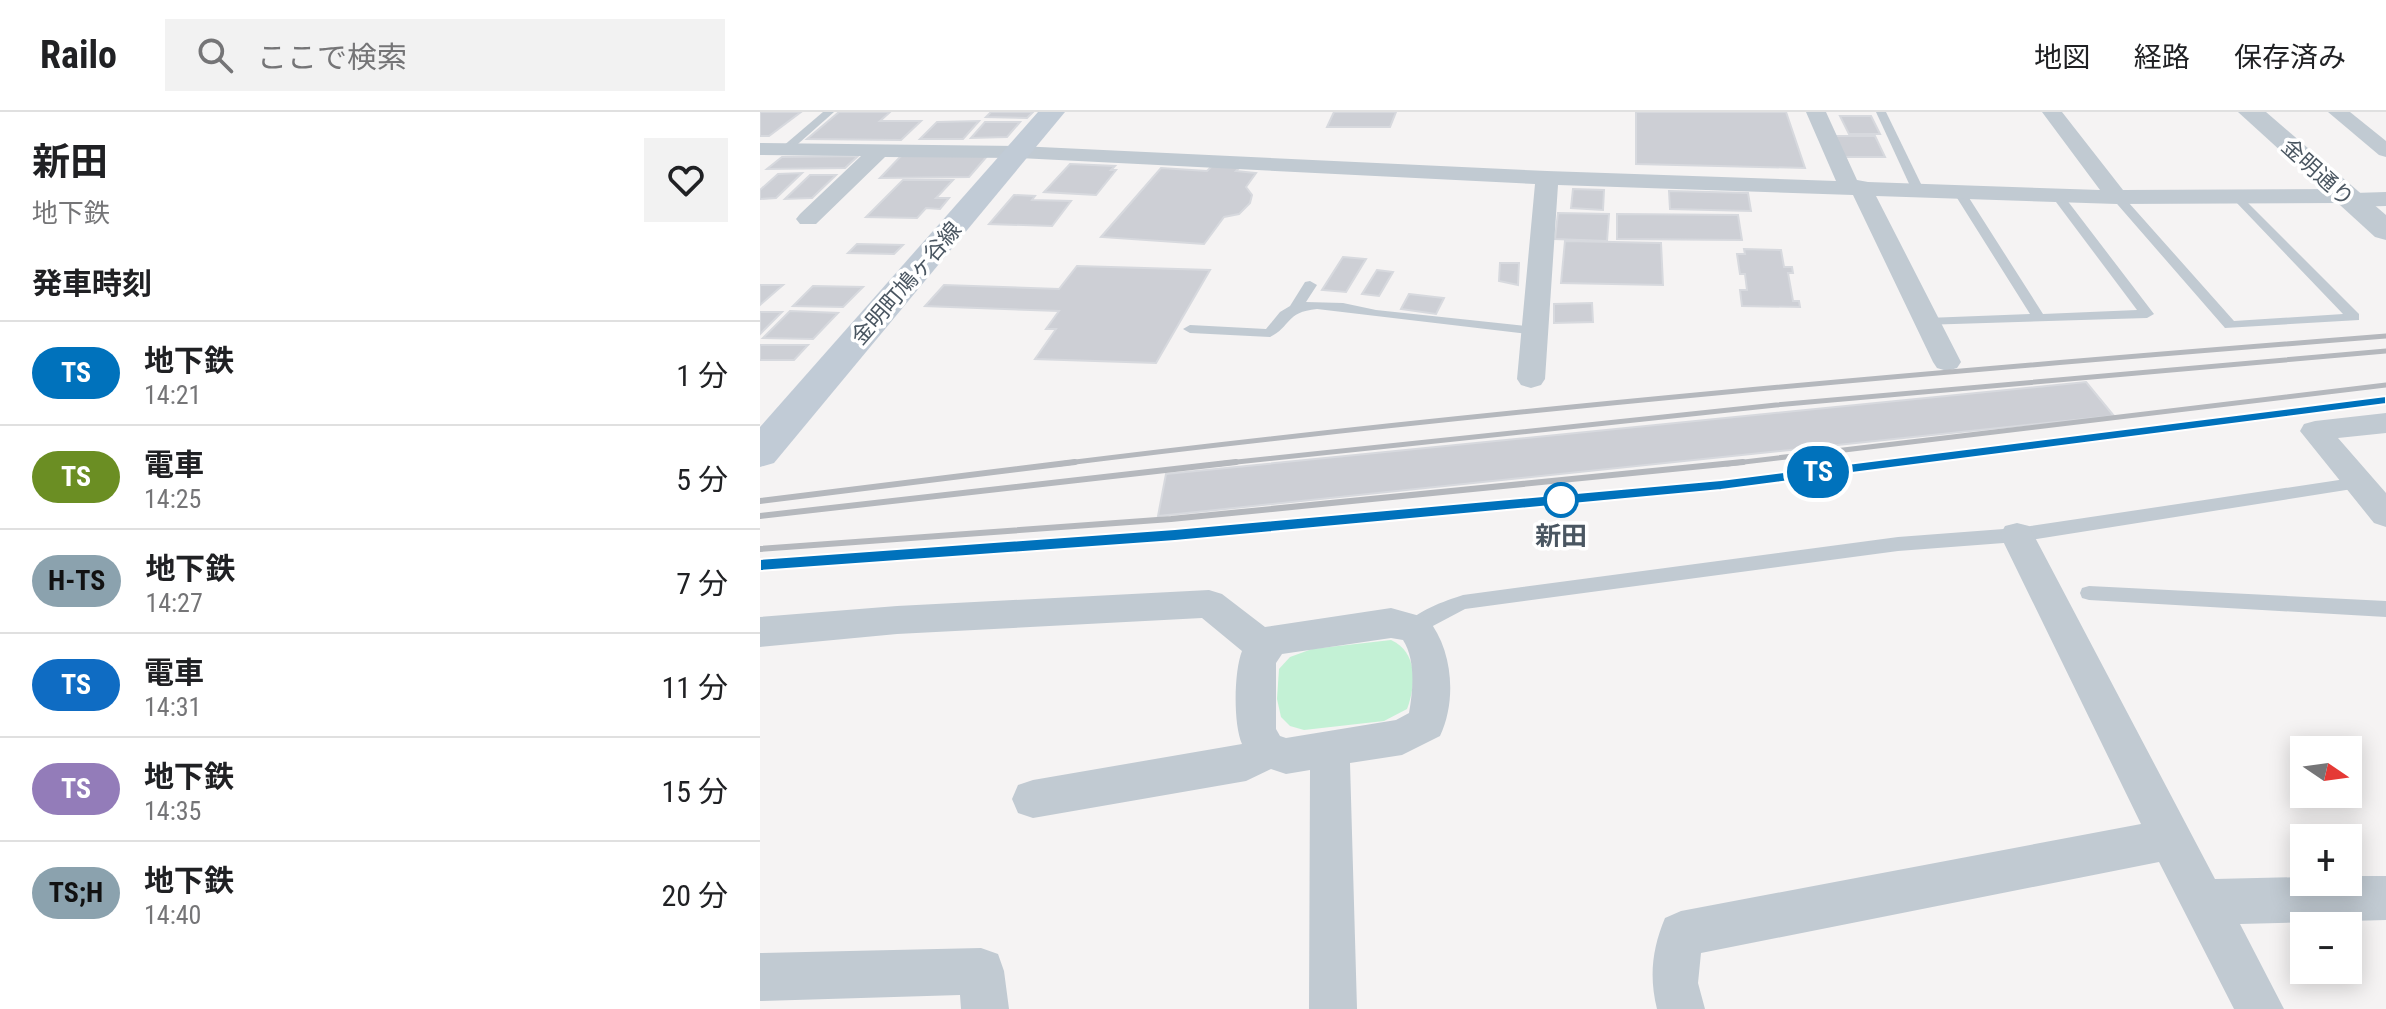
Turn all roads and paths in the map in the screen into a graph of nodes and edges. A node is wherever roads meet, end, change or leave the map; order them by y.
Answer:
1 (829, 112) edge
2 (1052, 112) edge
3 (1816, 112) edge
4 (1881, 112) edge
5 (2052, 112) edge
6 (2251, 112) edge
7 (2338, 112) edge
8 (760, 149) edge
9 (786, 149) junction
10 (880, 150) junction
11 (2386, 151) edge
12 (1019, 152) junction
13 (1547, 178) junction
14 (1854, 186) junction
15 (1917, 188) junction
16 (1958, 190) junction
17 (2056, 194) junction
18 (2117, 197) junction
19 (2238, 197) junction
20 (2347, 198) junction
21 (2386, 199) edge
22 (808, 219) dead end
23 (2386, 231) edge
24 (1310, 285) dead end
25 (1296, 307) junction
26 (2039, 318) junction
27 (1927, 322) junction
28 (1190, 329) dead end
29 (1536, 331) junction
30 (1947, 362) dead end
31 (1531, 379) dead end
32 (2386, 423) edge
33 (760, 453) edge
34 (2359, 483) junction
35 (2386, 515) edge
36 (2017, 535) junction
37 (2089, 593) dead end
38 (2386, 609) edge
39 (1414, 628) junction
40 (760, 632) edge
41 (1264, 647) junction
42 (1267, 750) junction
43 (1330, 750) junction
44 (1033, 799) dead end
45 (2170, 839) junction
46 (2386, 898) edge
47 (2203, 902) junction
48 (760, 977) edge
49 (985, 1009) edge
50 (1333, 1009) edge
51 (1681, 1009) edge
52 (2260, 1009) edge

1 - 9 lane
2 - 12 main road, 金明町鳩ヶ谷線
3 - 14 street
4 - 15 lane
5 - 18 street
6 - 20 street, 金明通り
7 - 11 street
8 - 9 street
9 - 10 street
10 - 12 street
10 - 22 street
12 - 13 street
12 - 33 main road, 金明町鳩ヶ谷線
13 - 14 street
13 - 29 street
14 - 15 street
14 - 27 street
15 - 16 street
16 - 17 street
16 - 26 lane
17 - 18 street
17 - 26 lane
18 - 19 street
18 - 19 lane
19 - 20 street
20 - 21 street
20 - 23 street, 金明通り
24 - 25 lane
25 - 28 lane
25 - 29 lane
26 - 27 lane
27 - 30 street
29 - 31 street
32 - 34 street
34 - 35 street
34 - 36 lane
36 - 39 lane
36 - 45 street
37 - 38 lane
39 - 41 street
39 - 43 street
40 - 41 street
41 - 42 street
42 - 43 street
42 - 44 street
43 - 50 street
45 - 47 street
45 - 51 street
46 - 47 street
47 - 52 street
48 - 49 street

